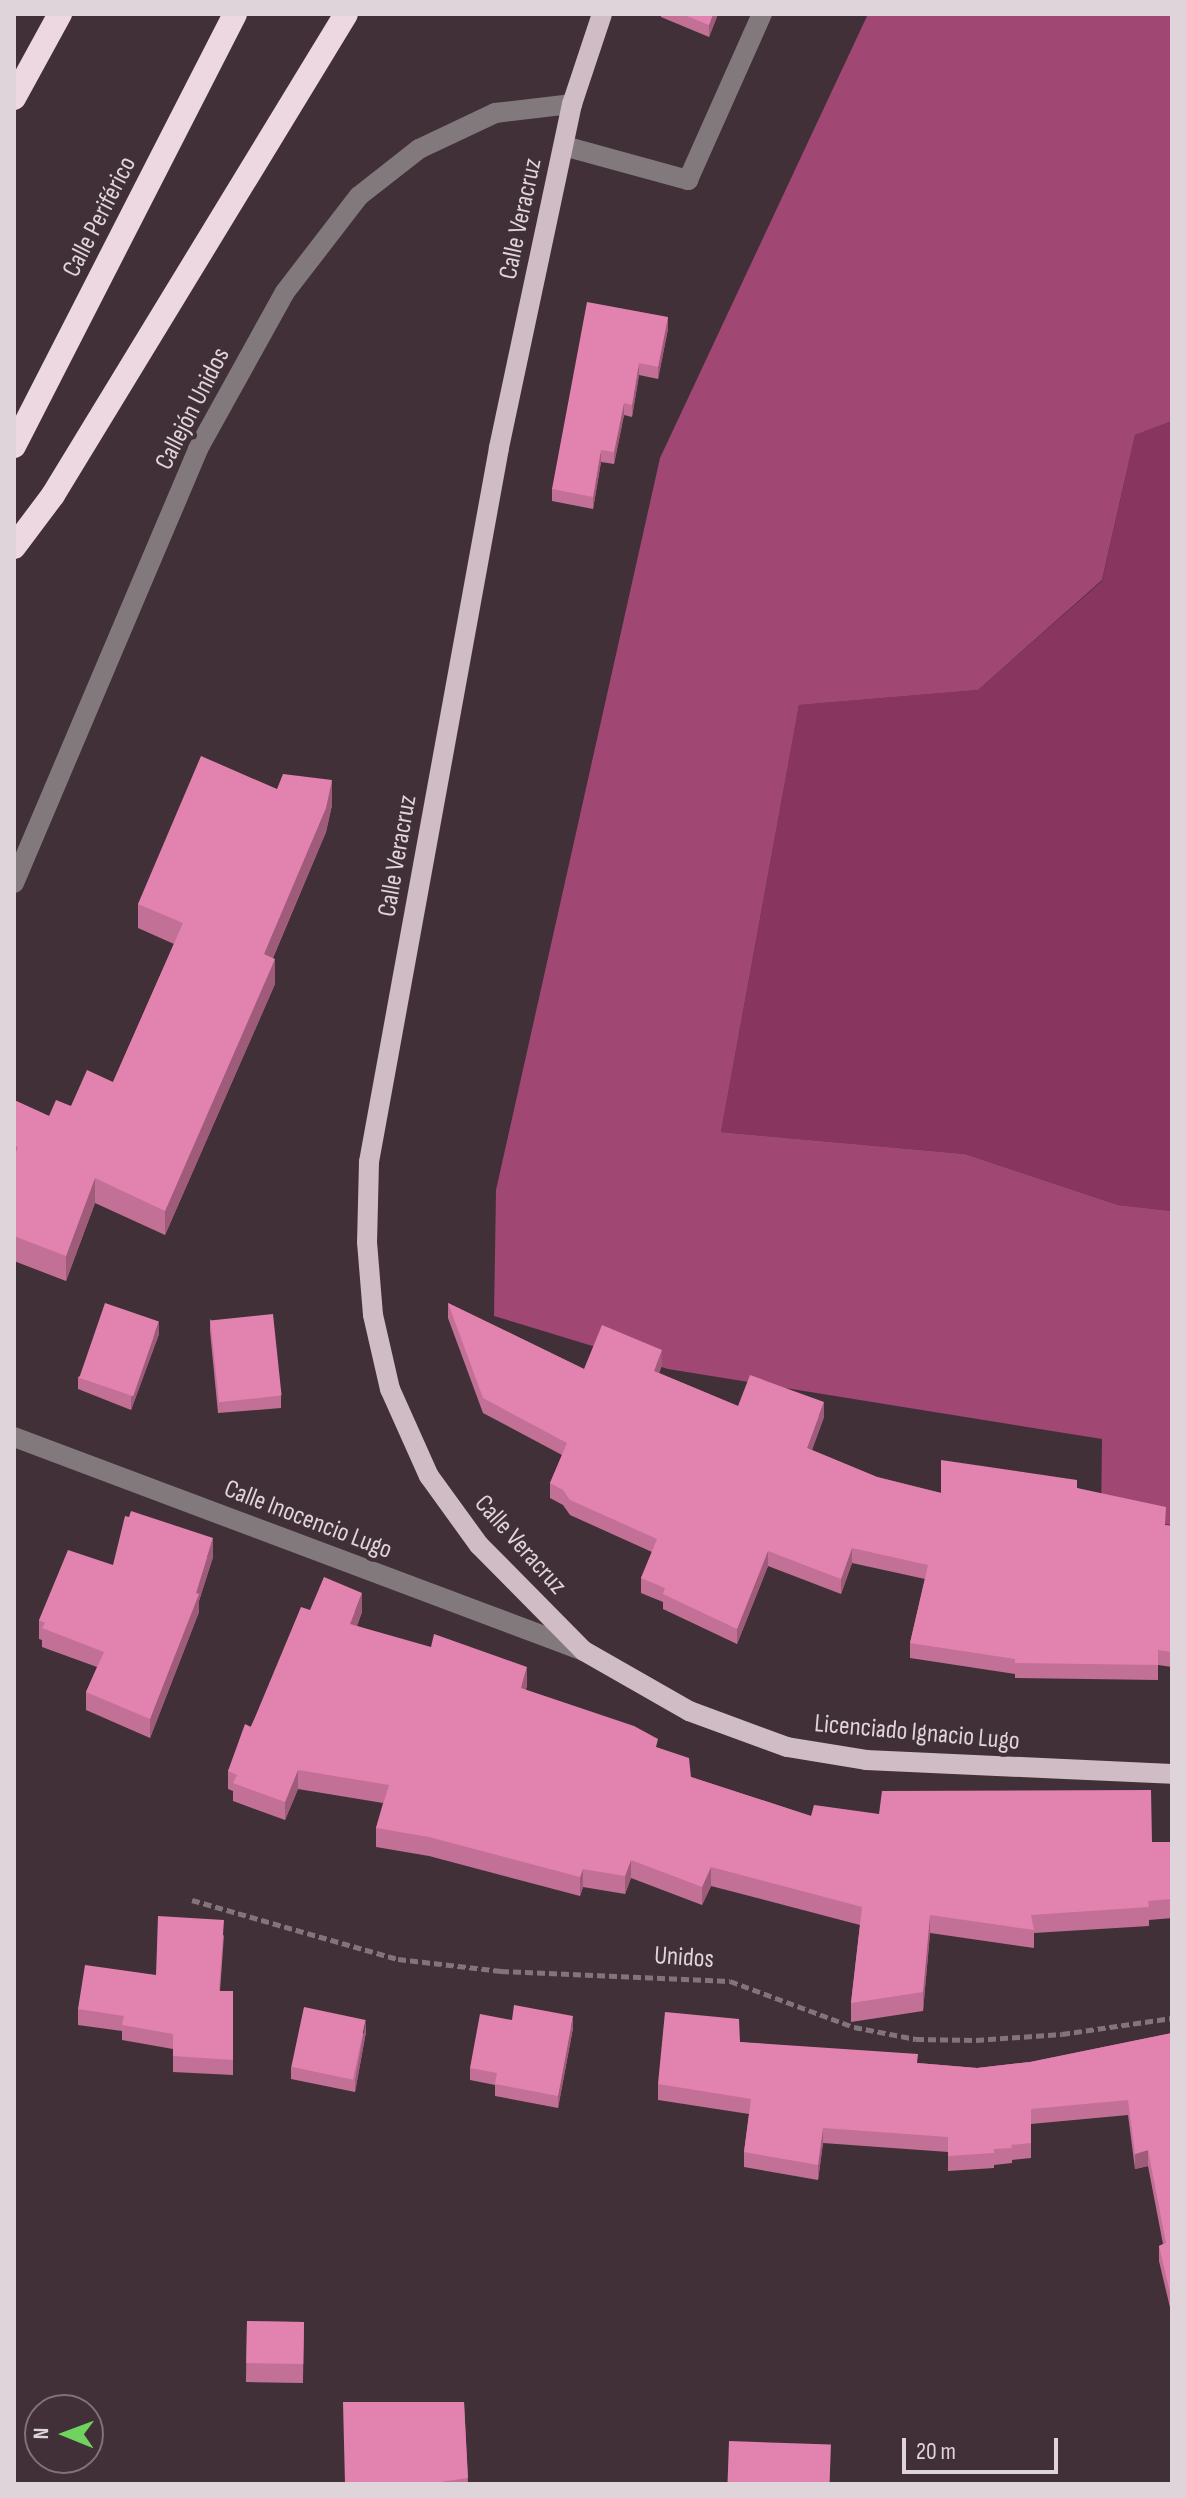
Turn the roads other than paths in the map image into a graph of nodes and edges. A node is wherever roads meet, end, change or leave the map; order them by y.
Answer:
1 (60, 14) edge
2 (235, 14) edge
3 (346, 14) edge
4 (602, 14) edge
5 (762, 14) edge
6 (14, 98) edge
7 (572, 104) junction
8 (564, 146) junction
9 (14, 446) edge
10 (14, 547) edge
11 (14, 883) edge
12 (14, 1437) edge
13 (584, 1651) junction
14 (1172, 1774) edge

1 - 6 highway
2 - 9 highway, Calle Periférico
3 - 10 highway
4 - 7 main road, Calle Veracruz
5 - 8 street
7 - 8 main road, Calle Veracruz
7 - 11 street, Callejón Unidos
8 - 13 main road, Calle Veracruz
12 - 13 street, Calle Inocencio Lugo
13 - 14 main road, Licenciado Ignacio Lugo

